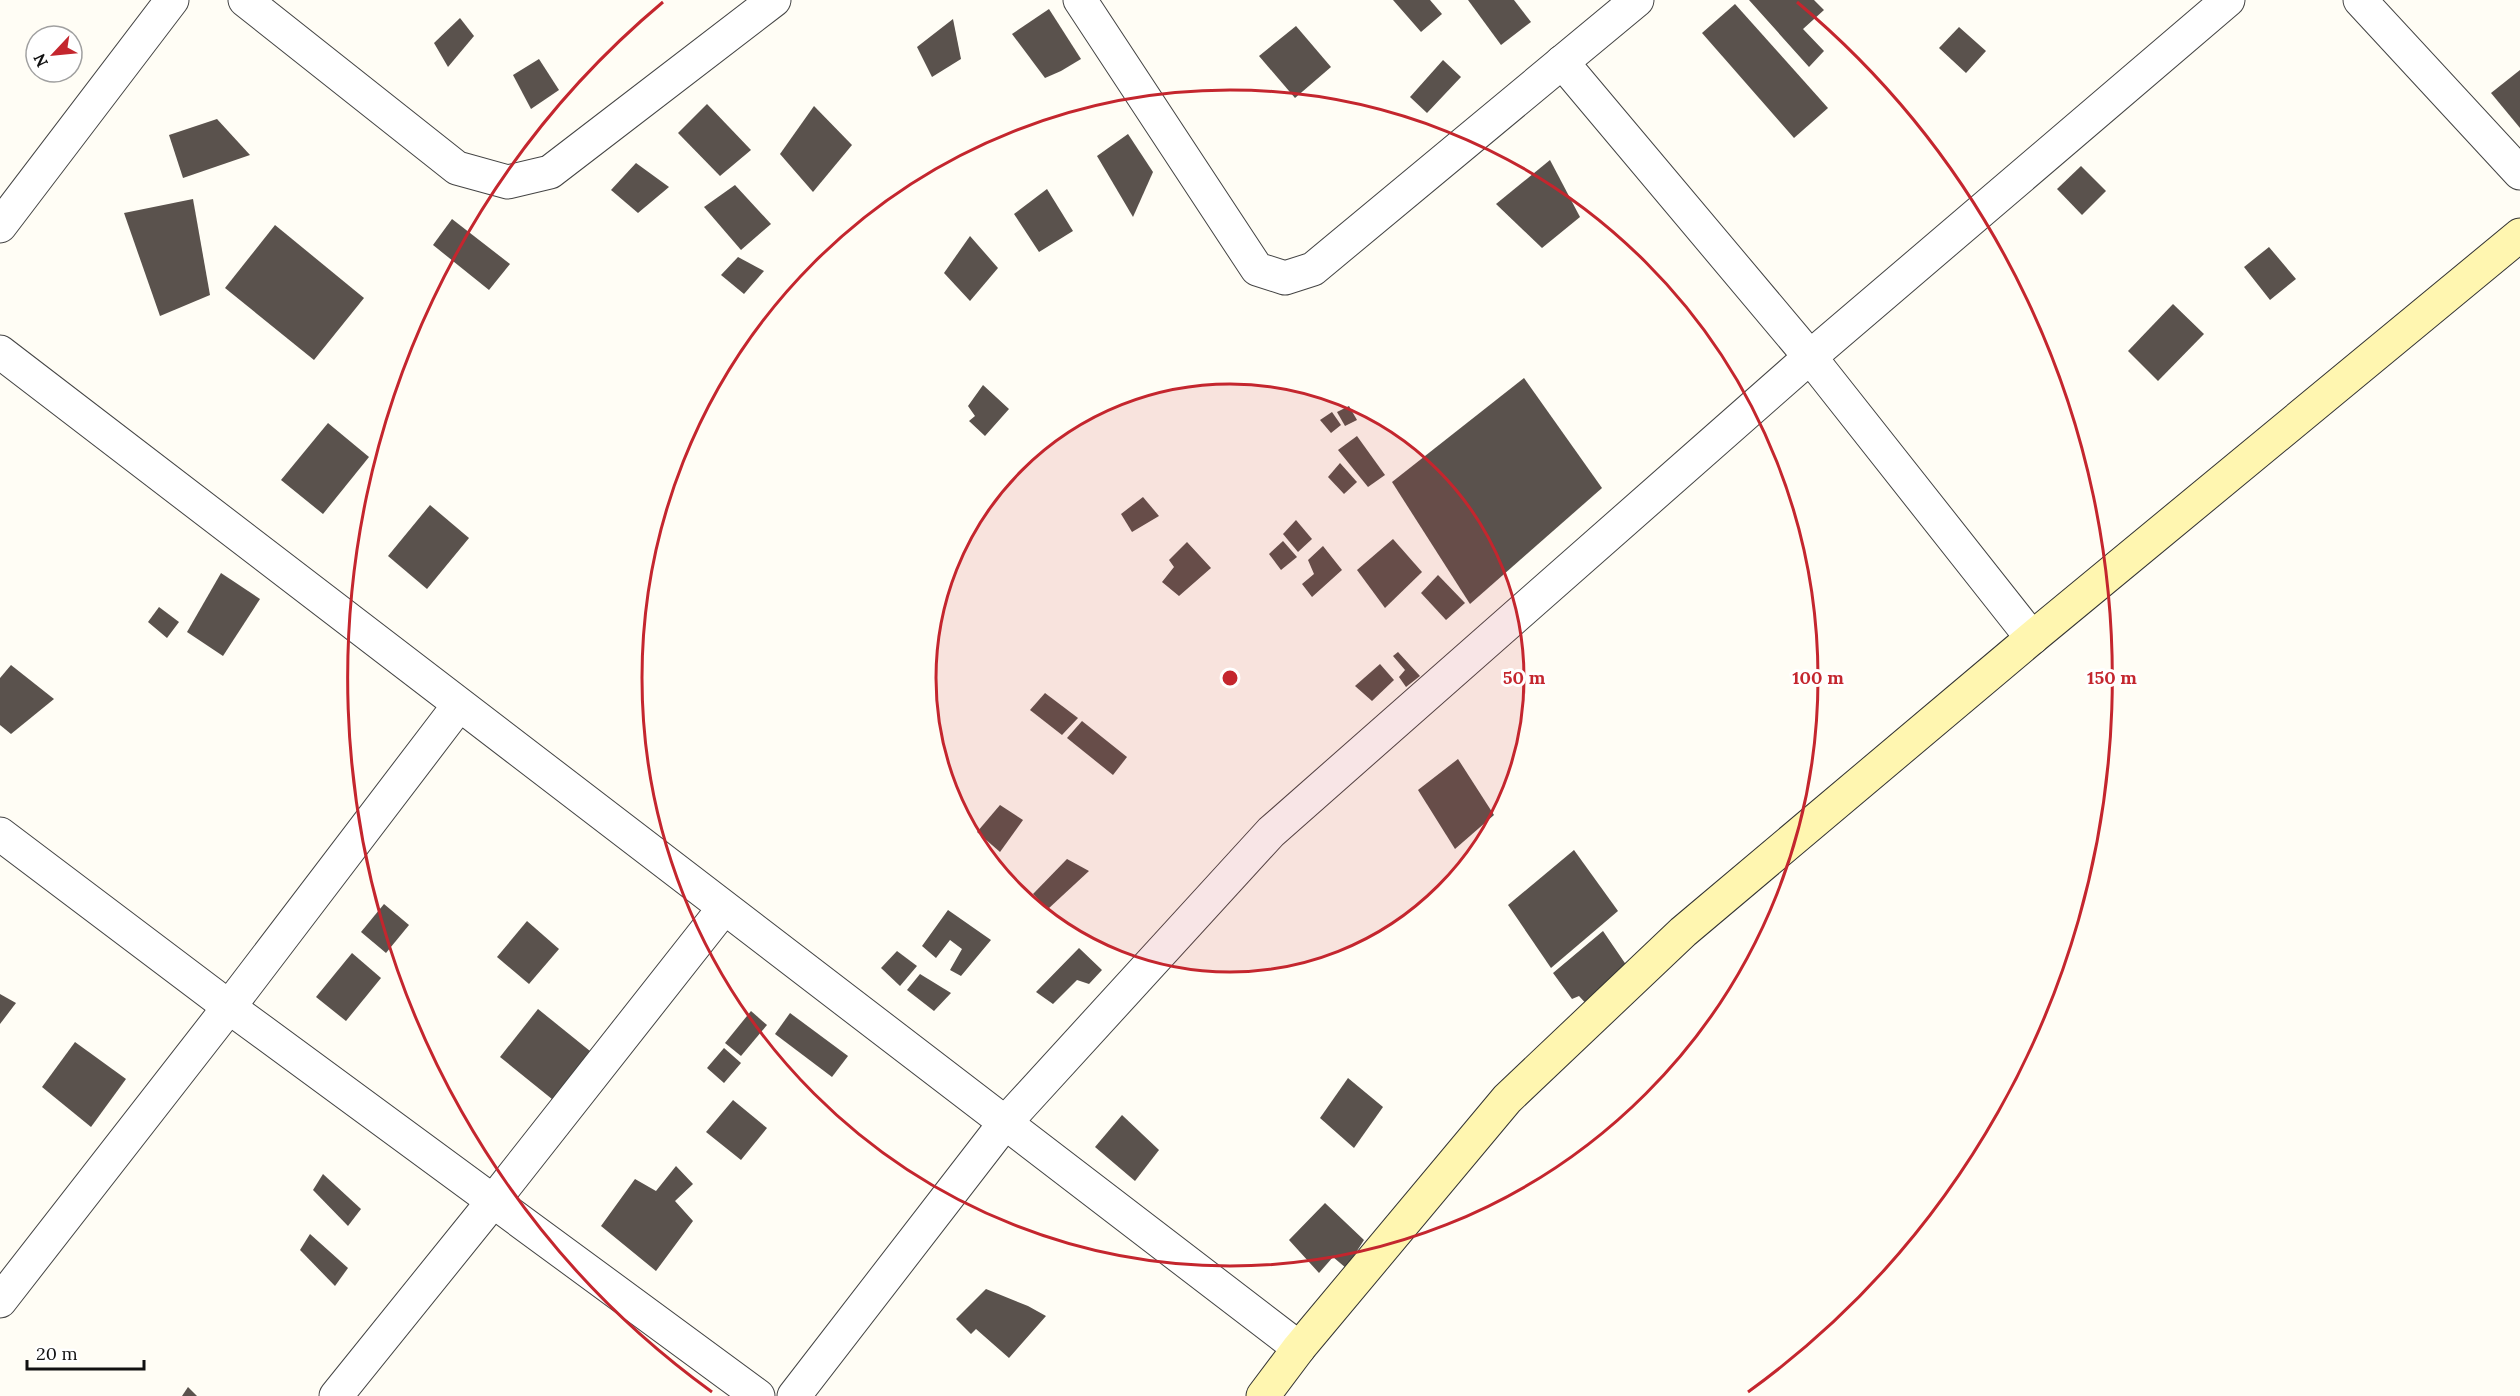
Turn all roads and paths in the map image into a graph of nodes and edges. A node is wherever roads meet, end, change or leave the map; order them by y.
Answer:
1 (172, 0) edge
2 (245, 0) edge
3 (1080, 0) edge
4 (1637, 0) edge
5 (2228, 0) edge
6 (2360, 0) edge
7 (761, 4) edge
8 (1562, 62) junction
9 (2520, 173) edge
10 (0, 226) edge
11 (2520, 235) edge
12 (0, 352) edge
13 (1810, 357) junction
14 (2032, 638) junction
15 (459, 705) junction
16 (0, 834) edge
17 (724, 908) junction
18 (229, 1007) junction
19 (1004, 1124) junction
20 (494, 1200) junction
21 (0, 1301) edge
22 (1299, 1348) junction
23 (336, 1396) edge
24 (758, 1396) edge
25 (795, 1396) edge
26 (1263, 1396) edge

1 - 10 street
2 - 7 street
3 - 8 street
4 - 8 street
5 - 13 street
6 - 9 street
8 - 13 street
11 - 14 main road
12 - 15 street
13 - 14 street
13 - 19 street
14 - 22 main road
15 - 17 street
15 - 18 street
16 - 18 street
17 - 19 street
17 - 20 street
18 - 20 street
18 - 21 street
19 - 22 street
19 - 25 street
20 - 23 street
20 - 24 street
22 - 26 main road

